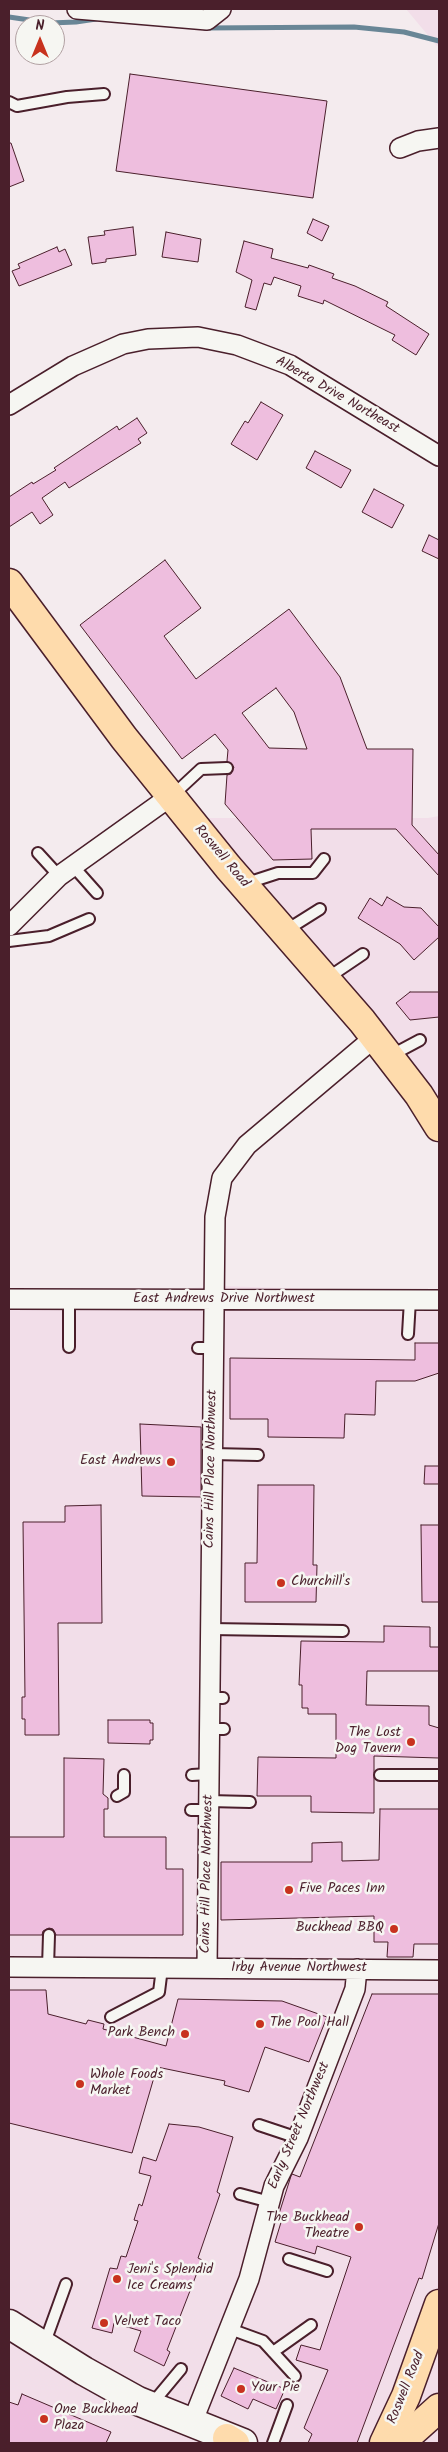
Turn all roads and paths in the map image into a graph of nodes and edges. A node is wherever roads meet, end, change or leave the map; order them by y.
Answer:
1 (77, 9) edge
2 (221, 9) edge
3 (104, 94) dead end
4 (9, 102) edge
5 (439, 138) edge
6 (400, 148) dead end
7 (9, 406) edge
8 (439, 456) edge
9 (9, 583) edge
10 (227, 768) dead end
11 (171, 796) junction
12 (38, 853) dead end
13 (324, 859) dead end
14 (66, 871) junction
15 (243, 884) junction
16 (97, 893) dead end
17 (320, 909) dead end
18 (89, 920) dead end
19 (9, 926) edge
20 (284, 931) junction
21 (9, 942) edge
22 (363, 954) dead end
23 (326, 979) junction
24 (420, 1040) dead end
25 (382, 1047) junction
26 (439, 1127) edge
27 (9, 1299) edge
28 (69, 1299) junction
29 (214, 1300) junction
30 (410, 1300) junction
31 (439, 1300) edge
32 (408, 1334) dead end
33 (69, 1347) dead end
34 (212, 1454) junction
35 (258, 1455) dead end
36 (210, 1629) junction
37 (343, 1631) dead end
38 (124, 1775) dead end
39 (380, 1775) dead end
40 (439, 1775) edge
41 (117, 1796) dead end
42 (250, 1802) dead end
43 (203, 1807) junction
44 (49, 1935) dead end
45 (439, 1963) edge
46 (9, 1967) edge
47 (48, 1967) junction
48 (162, 1968) junction
49 (207, 1968) junction
50 (357, 1969) junction
51 (439, 1970) edge
52 (111, 2018) dead end
53 (259, 2125) dead end
54 (298, 2138) junction
55 (240, 2194) dead end
56 (270, 2202) junction
57 (289, 2259) dead end
58 (328, 2271) dead end
59 (66, 2284) dead end
60 (439, 2304) edge
61 (9, 2324) edge
62 (311, 2325) dead end
63 (230, 2329) junction
64 (43, 2346) junction
65 (273, 2352) junction
66 (181, 2369) dead end
67 (296, 2376) dead end
68 (287, 2405) dead end
69 (150, 2406) junction
70 (439, 2408) edge
71 (192, 2423) junction
72 (235, 2441) edge
73 (273, 2443) edge
74 (384, 2443) edge
75 (400, 2443) edge

1 - 2 street
3 - 4 lane
5 - 6 street
7 - 8 street, Alberta Drive Northeast
9 - 11 main road, Roswell Road
10 - 11 lane
11 - 14 street
11 - 15 main road, Roswell Road
12 - 14 lane
13 - 15 lane
14 - 16 lane
14 - 19 street
15 - 20 main road, Roswell Road
17 - 20 lane
18 - 21 lane
20 - 23 main road, Roswell Road
22 - 23 lane
23 - 25 main road, Roswell Road
24 - 25 lane
25 - 26 main road, Roswell Road
25 - 29 street, Cains Hill Place Northwest
27 - 28 street, East Andrews Drive Northwest
28 - 29 street, East Andrews Drive Northwest
28 - 33 lane
29 - 30 street, East Andrews Drive Northwest
29 - 34 street, Cains Hill Place Northwest
30 - 31 street, East Andrews Drive Northwest
30 - 32 lane
34 - 35 lane
34 - 36 street, Cains Hill Place Northwest
36 - 37 lane
36 - 43 street, Cains Hill Place Northwest
38 - 41 lane
39 - 40 lane
42 - 43 lane
43 - 49 street, Cains Hill Place Northwest
44 - 47 lane
45 - 51 lane
46 - 47 street, Irby Avenue Northwest
47 - 48 street, Irby Avenue Northwest
48 - 49 street, Irby Avenue Northwest
48 - 52 lane
49 - 50 street, Irby Avenue Northwest
50 - 51 street, Irby Avenue Northwest
50 - 54 street, Early Street Northwest
53 - 54 lane
54 - 56 street, Early Street Northwest
55 - 56 lane
56 - 63 street, Early Street Northwest
57 - 58 lane
59 - 64 lane
60 - 74 main road, Roswell Road
61 - 64 main road
62 - 65 lane
63 - 65 lane
63 - 71 street, Early Street Northwest
64 - 69 main road
65 - 67 lane
66 - 69 lane
68 - 73 lane
69 - 71 main road
70 - 75 main road
71 - 72 main road

